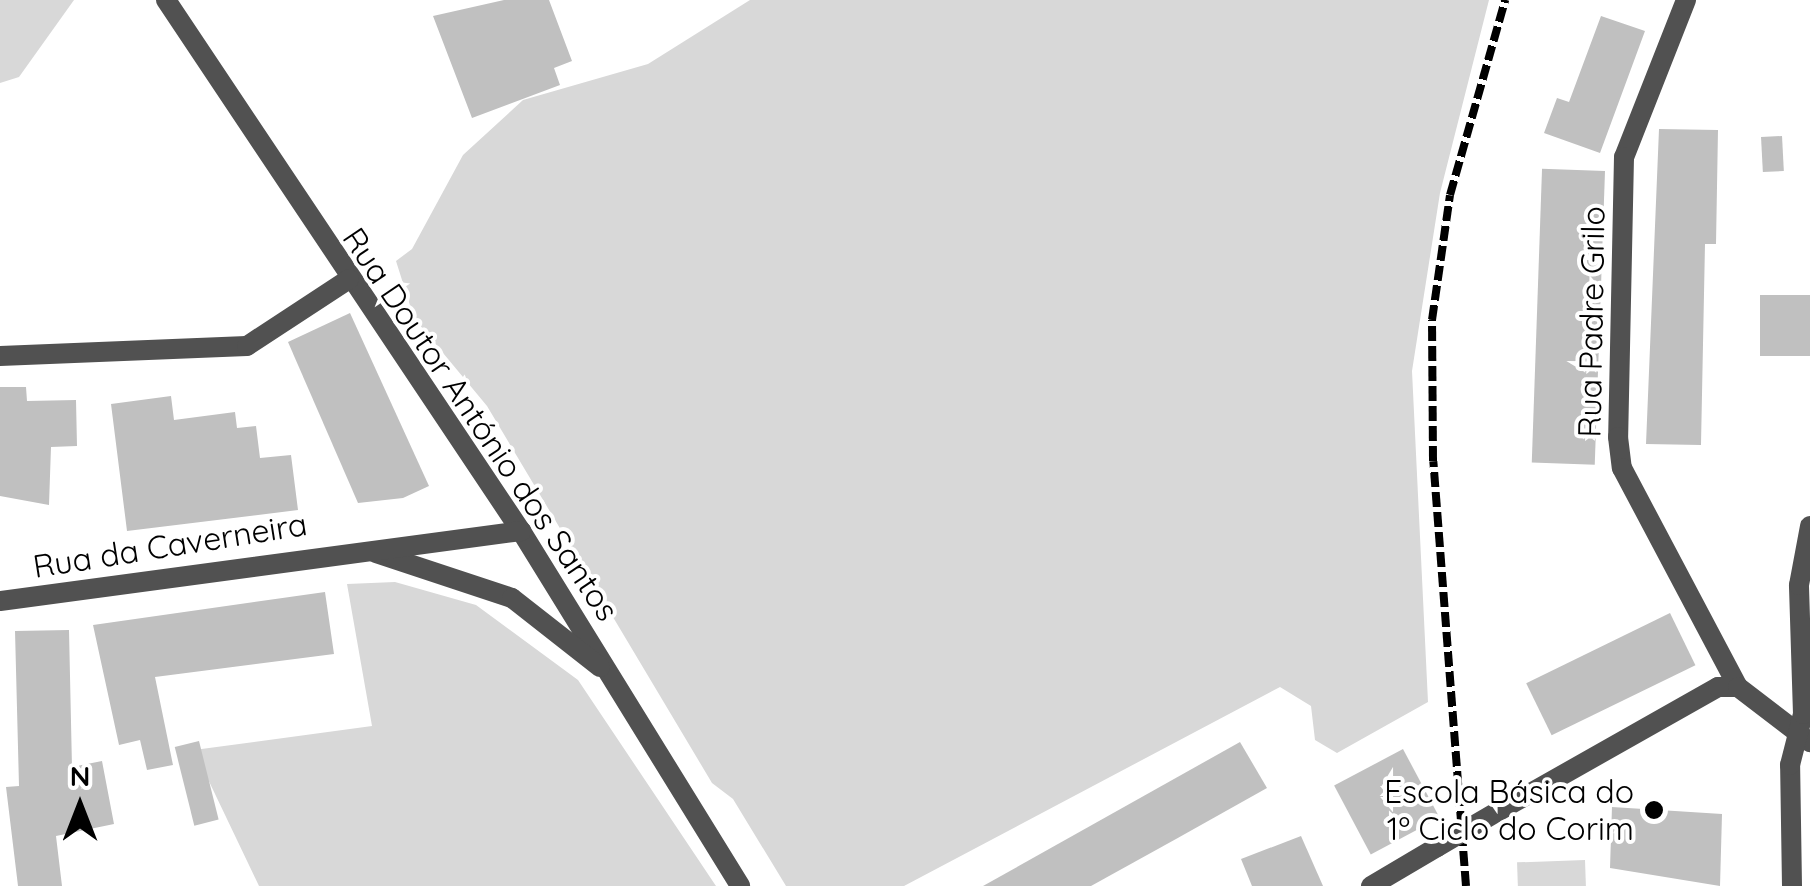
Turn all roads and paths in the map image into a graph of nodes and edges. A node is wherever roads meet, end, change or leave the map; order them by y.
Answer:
1 (166, 0) edge
2 (1686, 0) edge
3 (349, 280) junction
4 (0, 356) edge
5 (1810, 526) edge
6 (521, 532) junction
7 (349, 548) junction
8 (0, 601) edge
9 (612, 676) junction
10 (1738, 687) junction
11 (1806, 739) edge
12 (740, 886) edge
13 (1371, 886) edge
14 (1792, 886) edge

1 - 3 street, Rua Doutor António dos Santos
2 - 10 street, Rua Padre Grilo
3 - 4 street
3 - 6 street, Rua Doutor António dos Santos
5 - 11 street
6 - 7 street, Rua da Caverneira
6 - 9 street, Rua Doutor António dos Santos
7 - 8 street, Rua da Caverneira
7 - 9 street, Rua da Caverneira
9 - 12 street, Rua Doutor António dos Santos
10 - 11 street
10 - 13 street, bridge
11 - 14 street

